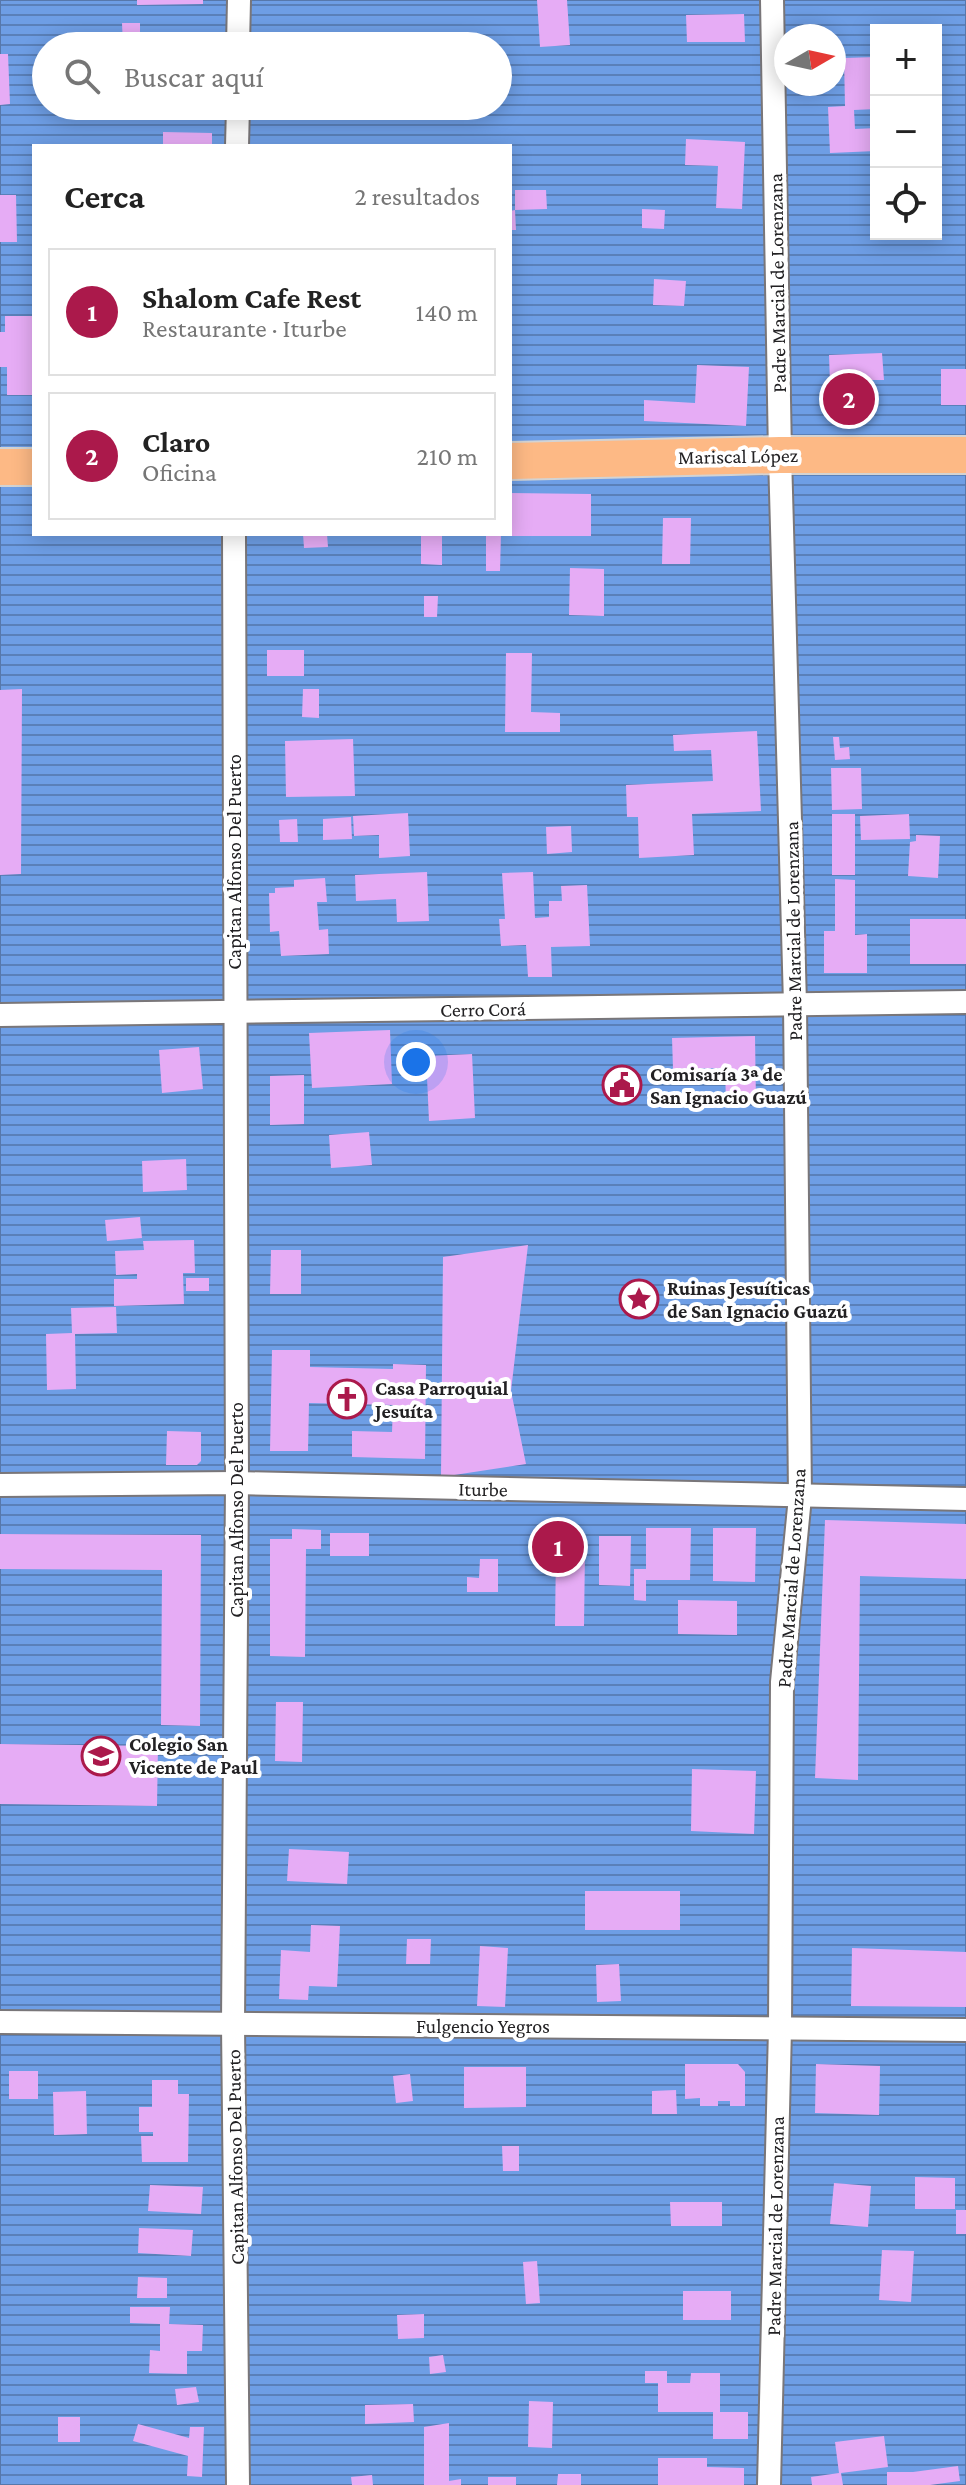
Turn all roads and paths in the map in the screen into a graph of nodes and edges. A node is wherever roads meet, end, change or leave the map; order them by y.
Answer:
1 (239, 0) edge
2 (772, 0) edge
3 (238, 32) edge
4 (238, 120) edge
5 (237, 144) edge
6 (780, 455) junction
7 (966, 455) edge
8 (512, 461) edge
9 (0, 467) edge
10 (32, 467) edge
11 (234, 536) edge
12 (966, 1002) edge
13 (795, 1004) junction
14 (234, 1013) junction
15 (0, 1015) edge
16 (237, 1483) junction
17 (0, 1485) edge
18 (800, 1497) junction
19 (966, 1499) edge
20 (0, 2022) edge
21 (233, 2025) junction
22 (780, 2028) junction
23 (966, 2030) edge
24 (238, 2485) edge
25 (769, 2485) edge

1 - 3 street
2 - 6 street, Padre Marcial de Lorenzana
4 - 5 street
6 - 7 main road, Mariscal López
6 - 8 main road, Mariscal López
6 - 13 street, Padre Marcial de Lorenzana
9 - 10 main road
11 - 14 street, Capitan Alfonso Del Puerto
12 - 13 street, Cerro Corá
13 - 14 street, Cerro Corá
13 - 18 street, Padre Marcial de Lorenzana
14 - 15 street, Cerro Corá
14 - 16 street, Capitan Alfonso Del Puerto
16 - 17 street, Iturbe
16 - 18 street, Iturbe
16 - 21 street, Capitan Alfonso Del Puerto
18 - 19 street, Iturbe
18 - 22 street, Padre Marcial de Lorenzana
20 - 21 street, Fulgencio Yegros
21 - 22 street, Fulgencio Yegros
21 - 24 street, Capitan Alfonso Del Puerto
22 - 23 street, Fulgencio Yegros
22 - 25 street, Padre Marcial de Lorenzana

